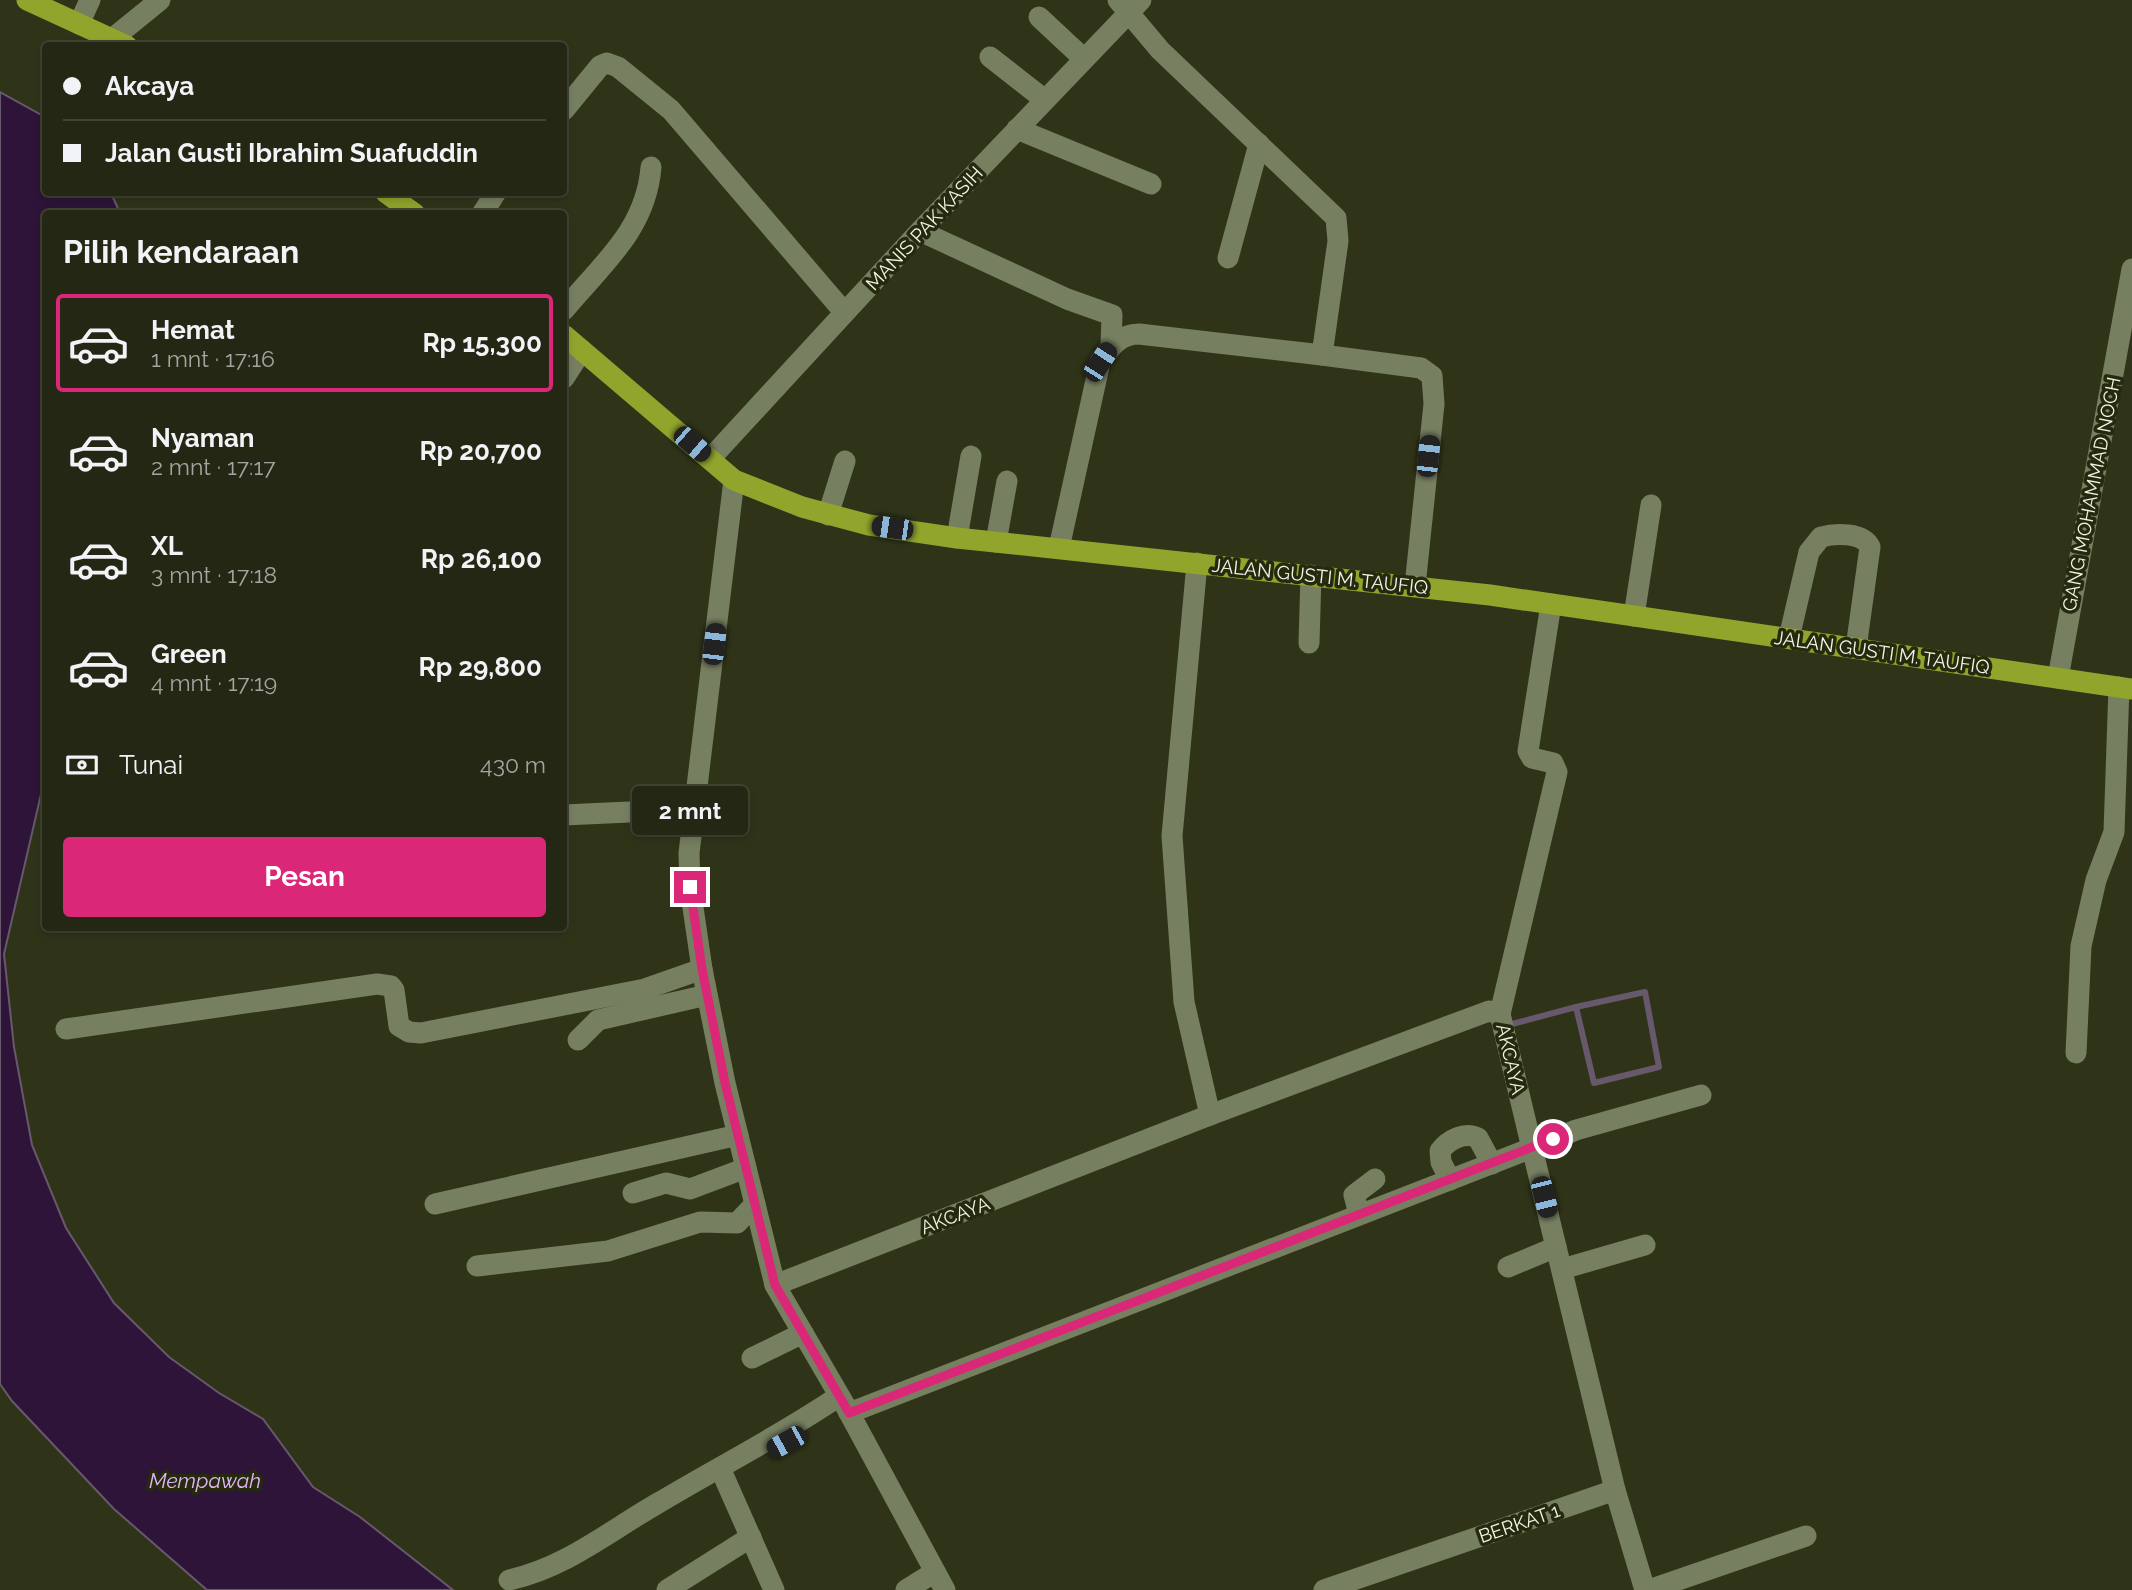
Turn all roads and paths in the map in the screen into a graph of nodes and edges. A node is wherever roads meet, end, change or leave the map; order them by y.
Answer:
1 (27, 0) edge
2 (90, 0) edge
3 (160, 0) edge
4 (1130, 4) edge
5 (1039, 17) dead end
6 (79, 24) junction
7 (120, 42) edge
8 (990, 57) dead end
9 (1084, 59) junction
10 (1045, 100) junction
11 (567, 106) edge
12 (1017, 129) junction
13 (1259, 144) junction
14 (651, 167) dead end
15 (1151, 184) dead end
16 (390, 196) edge
17 (410, 210) edge
18 (920, 231) junction
19 (1228, 258) dead end
20 (2132, 269) edge
21 (567, 306) edge
22 (844, 312) junction
23 (569, 342) edge
24 (1111, 346) junction
25 (1322, 355) junction
26 (971, 456) dead end
27 (710, 459) junction
28 (845, 461) dead end
29 (734, 480) junction
30 (1007, 481) dead end
31 (1651, 505) dead end
32 (828, 514) junction
33 (957, 538) junction
34 (996, 542) junction
35 (1059, 548) junction
36 (1197, 563) junction
37 (1311, 575) junction
38 (1415, 586) junction
39 (1551, 604) junction
40 (1634, 616) junction
41 (1789, 638) junction
42 (1309, 643) dead end
43 (1856, 648) junction
44 (2058, 678) junction
45 (2125, 688) edge
46 (694, 809) junction
47 (567, 816) edge
48 (702, 969) junction
49 (707, 995) junction
50 (1500, 1014) junction
51 (66, 1028) dead end
52 (578, 1040) dead end
53 (2076, 1053) dead end
54 (1701, 1095) dead end
55 (1210, 1115) junction
56 (738, 1135) junction
57 (1532, 1148) junction
58 (1492, 1164) junction
59 (746, 1168) junction
60 (1374, 1179) dead end
61 (1450, 1180) junction
62 (633, 1193) dead end
63 (435, 1204) dead end
64 (755, 1204) junction
65 (1359, 1214) junction
66 (1645, 1245) dead end
67 (1556, 1247) junction
68 (477, 1266) dead end
69 (1508, 1267) dead end
70 (1562, 1269) junction
71 (775, 1285) junction
72 (803, 1333) junction
73 (752, 1358) dead end
74 (845, 1405) junction
75 (765, 1453) dead end
76 (720, 1468) junction
77 (1615, 1490) junction
78 (751, 1536) junction
79 (1806, 1536) dead end
80 (509, 1580) dead end
81 (940, 1581) edge
82 (667, 1590) edge
83 (775, 1590) edge
84 (906, 1590) edge
85 (1324, 1590) edge
86 (1647, 1590) edge

1 - 6 main road
2 - 6 street
3 - 7 street
4 - 9 street, MANIS PAK KASIH
4 - 13 street
5 - 9 street
6 - 7 main road
8 - 10 street
9 - 10 street, MANIS PAK KASIH
10 - 12 street, MANIS PAK KASIH
11 - 22 street
12 - 15 street
12 - 18 street, MANIS PAK KASIH
13 - 19 street
13 - 25 street
14 - 21 street
16 - 17 main road
18 - 22 street, MANIS PAK KASIH
18 - 24 street
20 - 44 street, GANG MOHAMMAD NOCH
22 - 27 street, MANIS PAK KASIH
23 - 27 main road, JALAN GUSTI M. TAUFIQ
24 - 25 street
24 - 35 street
25 - 38 street
26 - 33 street
27 - 29 main road, JALAN GUSTI M. TAUFIQ
28 - 32 street
29 - 32 main road, JALAN GUSTI M. TAUFIQ
29 - 46 street
30 - 34 street
31 - 40 street
32 - 33 main road, JALAN GUSTI M. TAUFIQ
33 - 34 main road, JALAN GUSTI M. TAUFIQ
34 - 35 main road, JALAN GUSTI M. TAUFIQ
35 - 36 main road, JALAN GUSTI M. TAUFIQ
36 - 37 main road, JALAN GUSTI M. TAUFIQ
36 - 55 street
37 - 38 main road, JALAN GUSTI M. TAUFIQ
37 - 42 street
38 - 39 main road, JALAN GUSTI M. TAUFIQ
39 - 40 main road, JALAN GUSTI M. TAUFIQ
39 - 50 street
40 - 41 main road, JALAN GUSTI M. TAUFIQ
41 - 43 main road, JALAN GUSTI M. TAUFIQ
41 - 43 street
43 - 44 main road, JALAN GUSTI M. TAUFIQ
44 - 45 main road, JALAN GUSTI M. TAUFIQ
45 - 53 street
46 - 47 street
46 - 48 street
48 - 49 street
48 - 51 street
49 - 52 street
49 - 56 street
50 - 55 street, AKCAYA
50 - 57 street, AKCAYA
54 - 57 street
55 - 71 street, AKCAYA
56 - 59 street
56 - 63 street
57 - 58 street
57 - 67 street, AKCAYA
58 - 61 street
58 - 61 street
59 - 62 street
59 - 64 street
60 - 65 street
61 - 65 street
64 - 68 street
64 - 71 street
65 - 74 street
66 - 70 street
67 - 69 street
67 - 70 street, AKCAYA
70 - 77 street, AKCAYA
71 - 72 street
72 - 73 street
72 - 74 street
74 - 75 street
74 - 76 street
74 - 81 street
76 - 78 street
76 - 80 street
77 - 85 street, BERKAT 1
77 - 86 street
78 - 82 street
78 - 83 street
79 - 86 street
81 - 84 street

